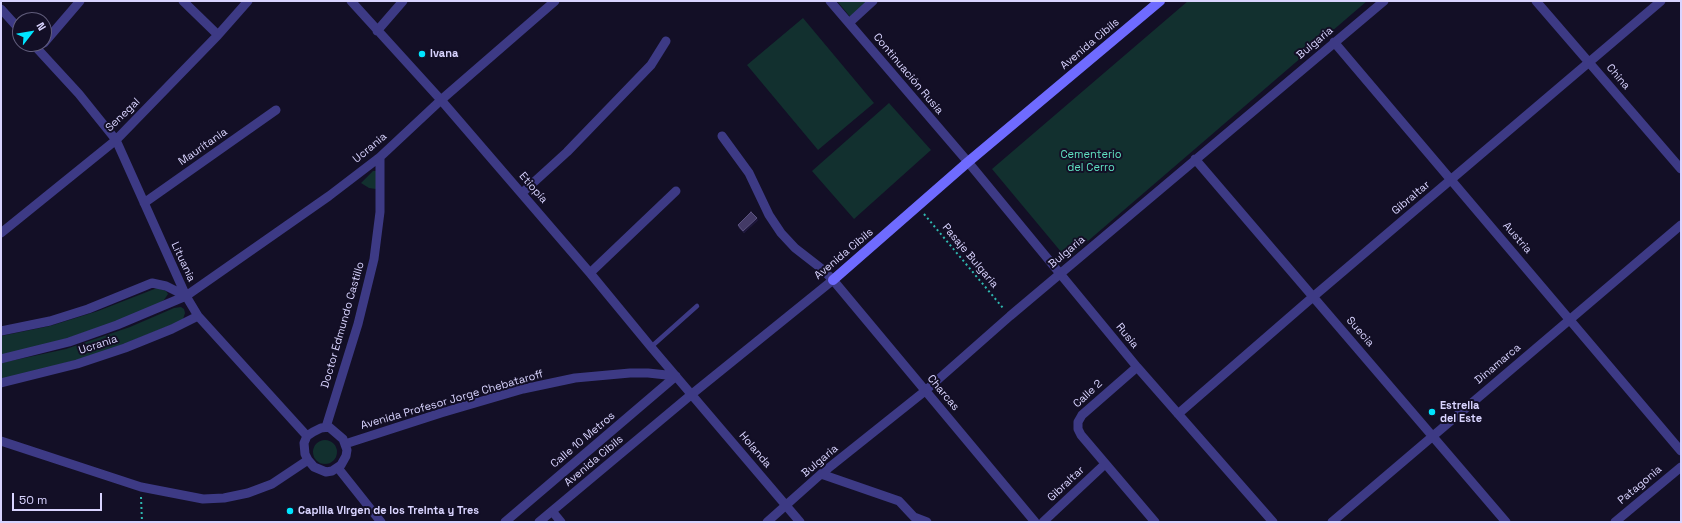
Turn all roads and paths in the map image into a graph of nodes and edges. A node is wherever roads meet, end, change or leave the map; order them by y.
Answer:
1 (80, 1) edge
2 (183, 1) edge
3 (248, 1) edge
4 (351, 1) edge
5 (403, 1) edge
6 (555, 1) edge
7 (830, 1) edge
8 (873, 1) edge
9 (1160, 1) edge
10 (1384, 1) edge
11 (1536, 1) edge
12 (1661, 1) edge
13 (1, 9) edge
14 (12, 21) edge
15 (849, 22) junction
16 (377, 31) junction
17 (52, 32) edge
18 (218, 35) junction
19 (666, 41) dead end
20 (1334, 42) junction
21 (46, 52) edge
22 (1590, 62) junction
23 (441, 100) junction
24 (276, 110) dead end
25 (722, 136) dead end
26 (116, 140) junction
27 (380, 157) junction
28 (1195, 159) junction
29 (968, 162) junction
30 (1681, 169) edge
31 (1451, 180) junction
32 (676, 191) dead end
33 (522, 193) junction
34 (144, 203) junction
35 (918, 207) junction
36 (1681, 225) edge
37 (1, 233) edge
38 (590, 273) junction
39 (1060, 273) junction
40 (833, 280) junction
41 (186, 296) junction
42 (1314, 296) junction
43 (697, 306) dead end
44 (198, 316) junction
45 (1010, 316) junction
46 (1570, 319) junction
47 (1, 332) edge
48 (651, 347) junction
49 (1, 359) edge
50 (1137, 367) junction
51 (676, 376) junction
52 (1, 383) edge
53 (925, 391) junction
54 (692, 394) junction
55 (1178, 414) junction
56 (326, 427) junction
57 (307, 436) junction
58 (1433, 436) junction
59 (1, 441) edge
60 (345, 444) junction
61 (1681, 451) edge
62 (308, 460) junction
63 (1105, 464) junction
64 (1681, 467) edge
65 (338, 468) junction
66 (822, 474) junction
67 (141, 487) junction
68 (786, 505) junction
69 (552, 511) junction
70 (142, 522) edge
71 (381, 522) edge
72 (505, 522) edge
73 (539, 522) edge
74 (561, 522) edge
75 (767, 522) edge
76 (800, 522) edge
77 (927, 522) edge
78 (1036, 522) edge
79 (1043, 522) edge
80 (1155, 522) edge
81 (1273, 522) edge
82 (1332, 522) edge
83 (1506, 522) edge
84 (1615, 522) edge

1 - 17 street
2 - 18 street
3 - 18 street, Senegal
4 - 16 street, Etiopía
5 - 16 street
6 - 23 street, Ucrania
7 - 15 street, Continuación Rusia
8 - 15 street
9 - 29 street, Avenida Cibils
10 - 20 street, Bulgaria
11 - 22 street, China
12 - 22 street, Gibraltar
13 - 14 street
15 - 29 street, Continuación Rusia
16 - 23 street, Etiopía
18 - 26 street, Senegal
19 - 33 street
20 - 28 street, Bulgaria
20 - 31 street, Austria
21 - 26 street, Lituania
22 - 30 street, China
22 - 31 street, Gibraltar
23 - 27 street, Ucrania
23 - 33 street, Etiopía
24 - 34 street, Mauritania
25 - 40 street, Charcas
26 - 34 street, Lituania
26 - 37 street, Senegal
27 - 41 street, Ucrania
27 - 56 street, Doctor Edmundo Castillo
28 - 39 street, Bulgaria
28 - 42 street, Suecia
29 - 35 street, Avenida Cibils
29 - 39 street, Rusia
31 - 42 street, Gibraltar
31 - 46 street, Austria
32 - 38 street
33 - 38 street, Etiopía
34 - 41 street, Lituania
35 - 40 street, Avenida Cibils
35 - 45 path, Pasaje Bulgaria
36 - 46 street, Dinamarca
38 - 48 street, Etiopía
39 - 45 street, Bulgaria
39 - 50 street, Rusia
40 - 53 street, Charcas
40 - 54 street, Avenida Cibils
41 - 44 street, Lituania
41 - 47 street
41 - 49 street, Ucrania
42 - 55 street, Gibraltar
42 - 58 street, Suecia
43 - 48 lane
44 - 52 street, Ucrania
44 - 57 street, Lituania
45 - 53 street, Bulgaria
46 - 58 street, Dinamarca
46 - 61 street, Austria
48 - 51 street, Etiopía
50 - 55 street, Rusia
50 - 63 street, Calle 2
51 - 54 street, Etiopía
51 - 60 street, Avenida Profesor Jorge Chebataroff
51 - 72 street, Calle 10 Metros
53 - 66 street, Bulgaria
53 - 78 street, Charcas
54 - 68 street, Holanda
54 - 69 street, Avenida Cibils
55 - 81 street, Rusia
56 - 57 street
56 - 60 street
57 - 62 street
58 - 82 street, Dinamarca
58 - 83 street, Suecia
59 - 67 street
60 - 65 street
62 - 65 street
62 - 67 street
63 - 79 street, Gibraltar
63 - 80 street
64 - 84 street, Patagonia
65 - 71 street
66 - 68 street, Bulgaria
66 - 77 street
67 - 70 path
68 - 75 street, Bulgaria
68 - 76 street, Holanda
69 - 73 street, Avenida Cibils
69 - 74 street

